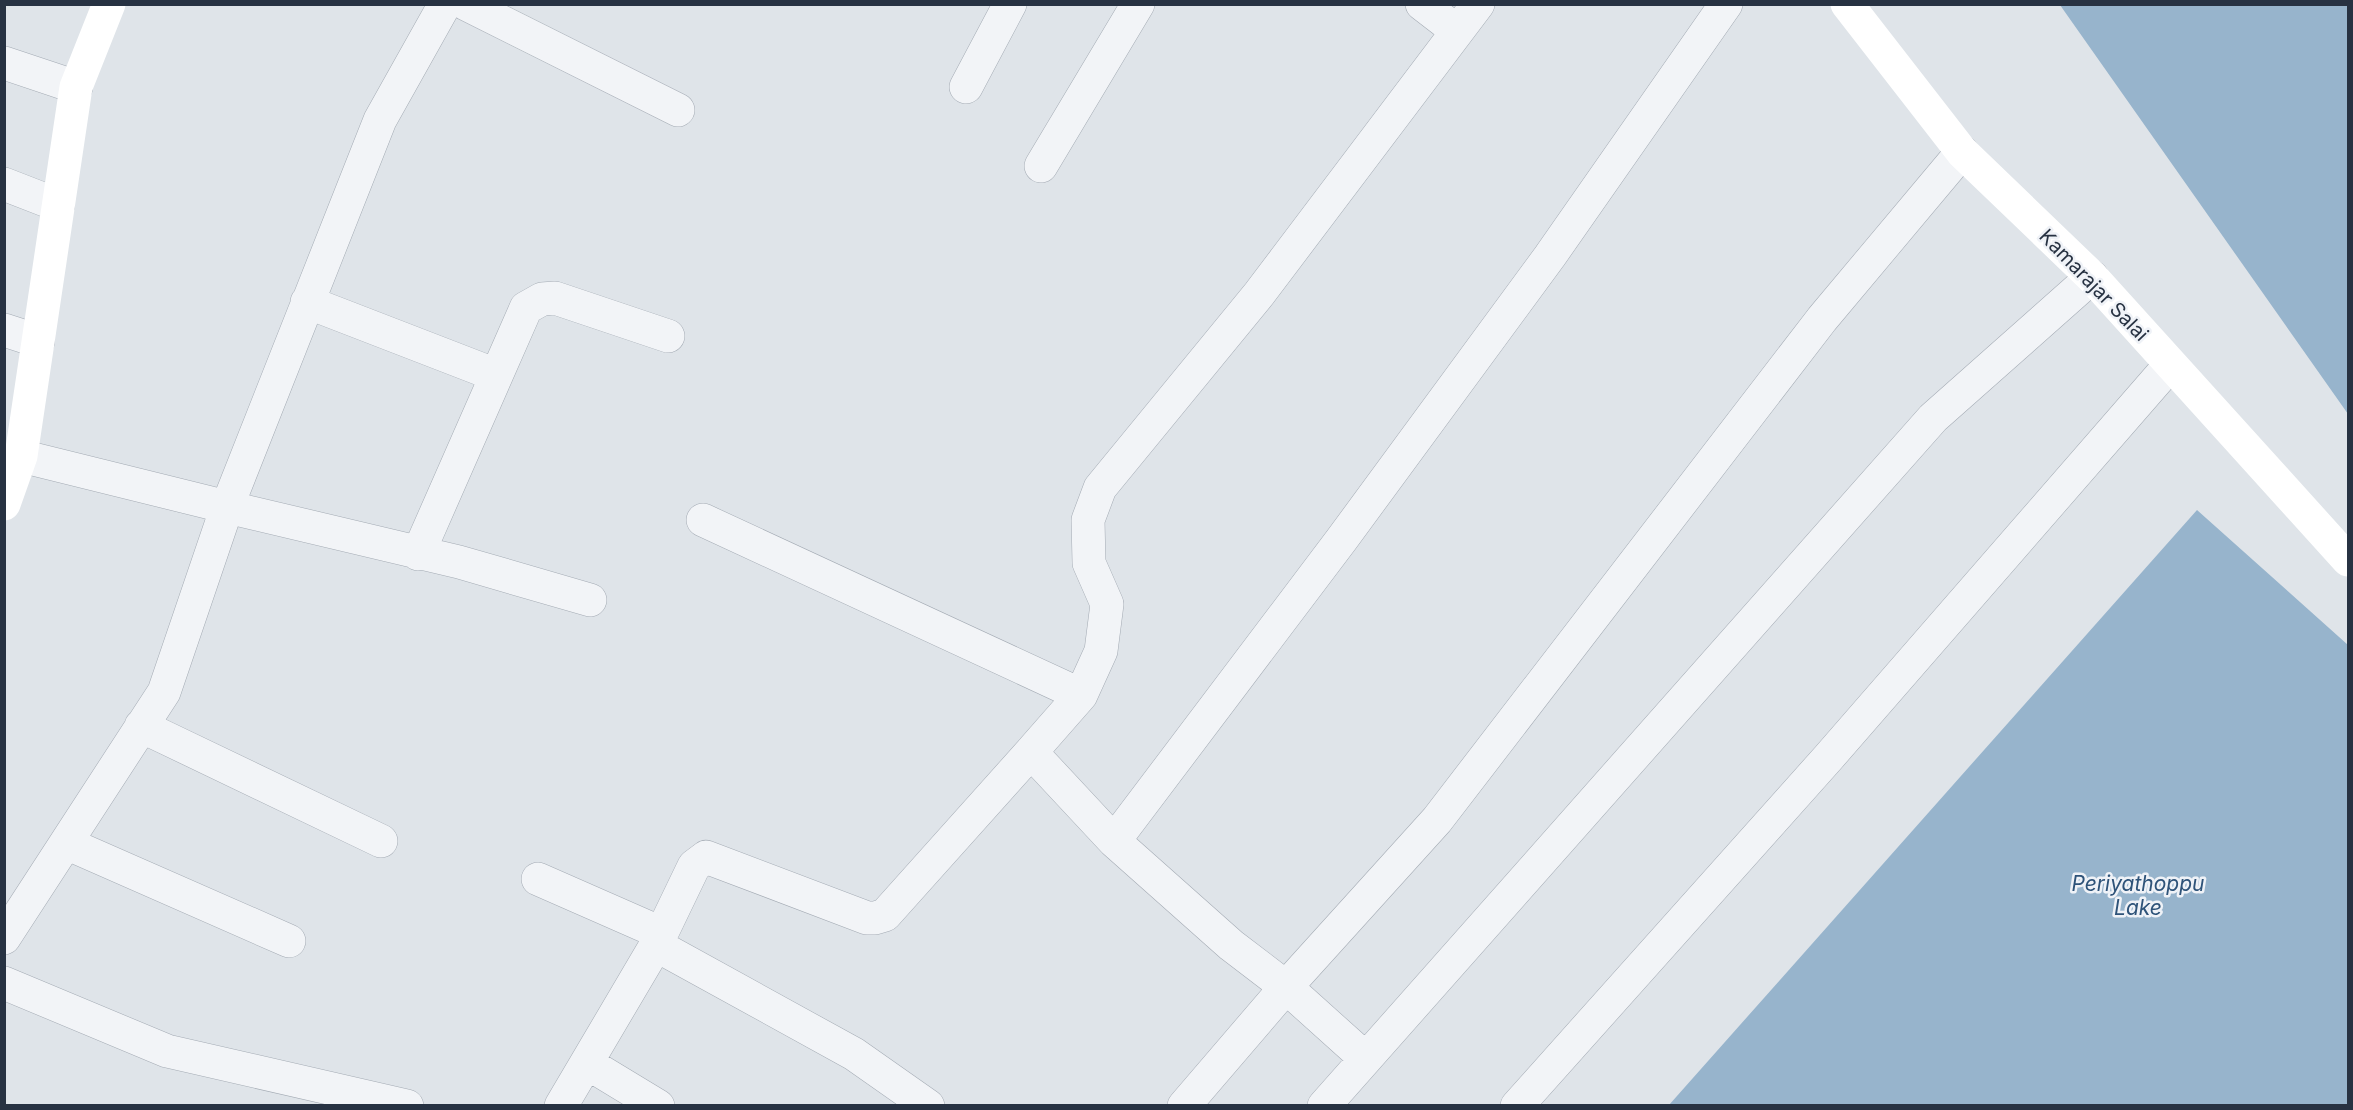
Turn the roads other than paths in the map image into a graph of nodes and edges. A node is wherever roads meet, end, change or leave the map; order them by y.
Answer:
1 (110, 4) edge
2 (445, 4) edge
3 (466, 4) edge
4 (1010, 4) edge
5 (1138, 4) edge
6 (1422, 4) edge
7 (1478, 4) edge
8 (1726, 4) edge
9 (1847, 4) edge
10 (1457, 31) junction
11 (4, 63) edge
12 (76, 87) junction
13 (966, 87) dead end
14 (678, 110) dead end
15 (1962, 152) junction
16 (1041, 166) dead end
17 (4, 184) edge
18 (58, 205) junction
19 (2091, 277) junction
20 (307, 302) junction
21 (4, 330) edge
22 (668, 336) dead end
23 (38, 340) junction
24 (2170, 365) junction
25 (496, 375) junction
26 (21, 456) junction
27 (6, 492) edge
28 (227, 507) junction
29 (703, 520) dead end
30 (418, 554) junction
31 (2349, 560) edge
32 (590, 600) dead end
33 (1081, 694) junction
34 (141, 726) junction
35 (1031, 752) junction
36 (381, 841) dead end
37 (1114, 841) junction
38 (66, 843) junction
39 (538, 879) dead end
40 (4, 938) edge
41 (658, 939) junction
42 (289, 941) dead end
43 (4, 983) edge
44 (1286, 987) junction
45 (1365, 1058) junction
46 (587, 1063) junction
47 (406, 1105) edge
48 (561, 1106) edge
49 (657, 1106) edge
50 (928, 1106) edge
51 (1184, 1106) edge
52 (1324, 1106) edge
53 (1517, 1106) edge

1 - 12 main road
2 - 20 street
3 - 14 street
4 - 13 street
5 - 16 street
6 - 10 street
7 - 10 street
8 - 37 street
9 - 15 main road, Kamarajar Salai
10 - 33 street
11 - 12 street
12 - 18 main road
15 - 19 main road, Kamarajar Salai
15 - 44 street
17 - 18 street
18 - 23 main road
19 - 24 main road, Kamarajar Salai
19 - 45 street
20 - 25 street
20 - 28 street
21 - 23 street
22 - 25 street
23 - 26 main road
24 - 31 main road, Kamarajar Salai
24 - 53 street
25 - 30 street
26 - 27 main road
26 - 28 street
28 - 30 street
28 - 34 street
29 - 33 street
30 - 32 street
33 - 35 street
34 - 36 street
34 - 38 street
35 - 37 street
35 - 41 street
37 - 44 street
38 - 40 street
38 - 42 street
39 - 41 street
41 - 46 street
41 - 50 street
43 - 47 street
44 - 45 street
44 - 51 street
45 - 52 street
46 - 48 street
46 - 49 street

